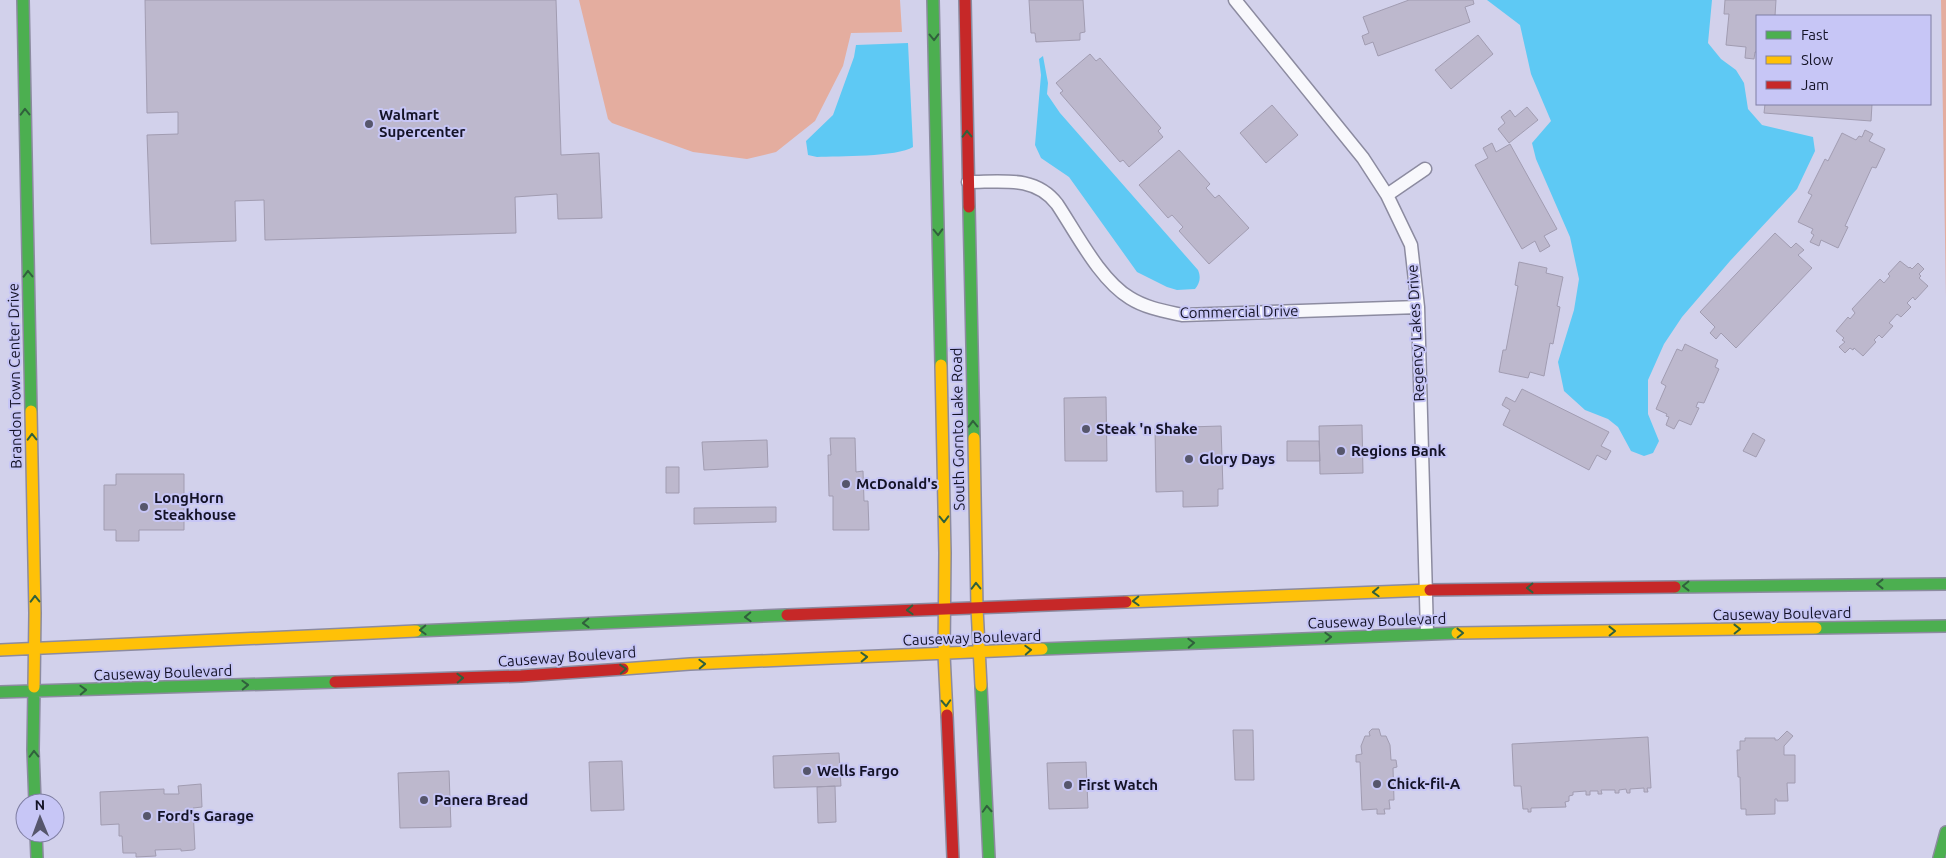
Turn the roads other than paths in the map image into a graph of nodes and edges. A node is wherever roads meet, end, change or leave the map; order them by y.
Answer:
1 (22, 0) edge
2 (933, 0) edge
3 (965, 0) edge
4 (1235, 0) edge
5 (1425, 169) dead end
6 (968, 182) junction
7 (1387, 196) junction
8 (1418, 307) junction
9 (1946, 575) edge
10 (1910, 584) junction
11 (1946, 584) edge
12 (1425, 590) junction
13 (977, 608) junction
14 (944, 609) junction
15 (1915, 626) junction
16 (1946, 626) edge
17 (1427, 633) junction
18 (1944, 639) dead end
19 (0, 641) edge
20 (36, 648) junction
21 (0, 650) edge
22 (980, 653) junction
23 (944, 654) junction
24 (0, 692) edge
25 (34, 692) junction
26 (35, 793) edge
27 (1946, 832) edge
28 (36, 843) edge
29 (37, 858) edge
30 (953, 858) edge
31 (989, 858) edge
32 (1939, 858) edge

20 -> 1 main road, Brandon Town Center Drive
2 -> 14 main road, South Gornto Lake Road
6 -> 3 main road, South Gornto Lake Road
4 - 7 street, Regency Lakes Drive
5 - 7 street
6 - 8 street, Commercial Drive
13 -> 6 main road, South Gornto Lake Road
7 - 8 street, Regency Lakes Drive
8 - 12 street, Regency Lakes Drive
9 - 10 main road
10 - 11 main road, Causeway Boulevard
10 -> 12 main road, Causeway Boulevard
12 -> 13 main road, Causeway Boulevard
12 - 17 street, Regency Lakes Drive
13 - 14 main road, Causeway Boulevard
13 - 22 main road, South Gornto Lake Road
14 -> 20 main road, Causeway Boulevard
14 - 23 main road, South Gornto Lake Road
15 - 16 main road, Causeway Boulevard
17 -> 15 main road, Causeway Boulevard
15 - 18 main road
22 -> 17 main road, Causeway Boulevard
19 - 21 main road
20 - 21 main road, Causeway Boulevard
20 - 25 main road, Brandon Town Center Drive
22 - 23 main road, Causeway Boulevard
31 -> 22 main road, South Gornto Lake Road
25 -> 23 main road, Causeway Boulevard
23 -> 30 main road, South Gornto Lake Road
24 - 25 main road, Causeway Boulevard
26 -> 25 main road, Brandon Town Center Drive
27 - 32 main road
28 - 29 main road

